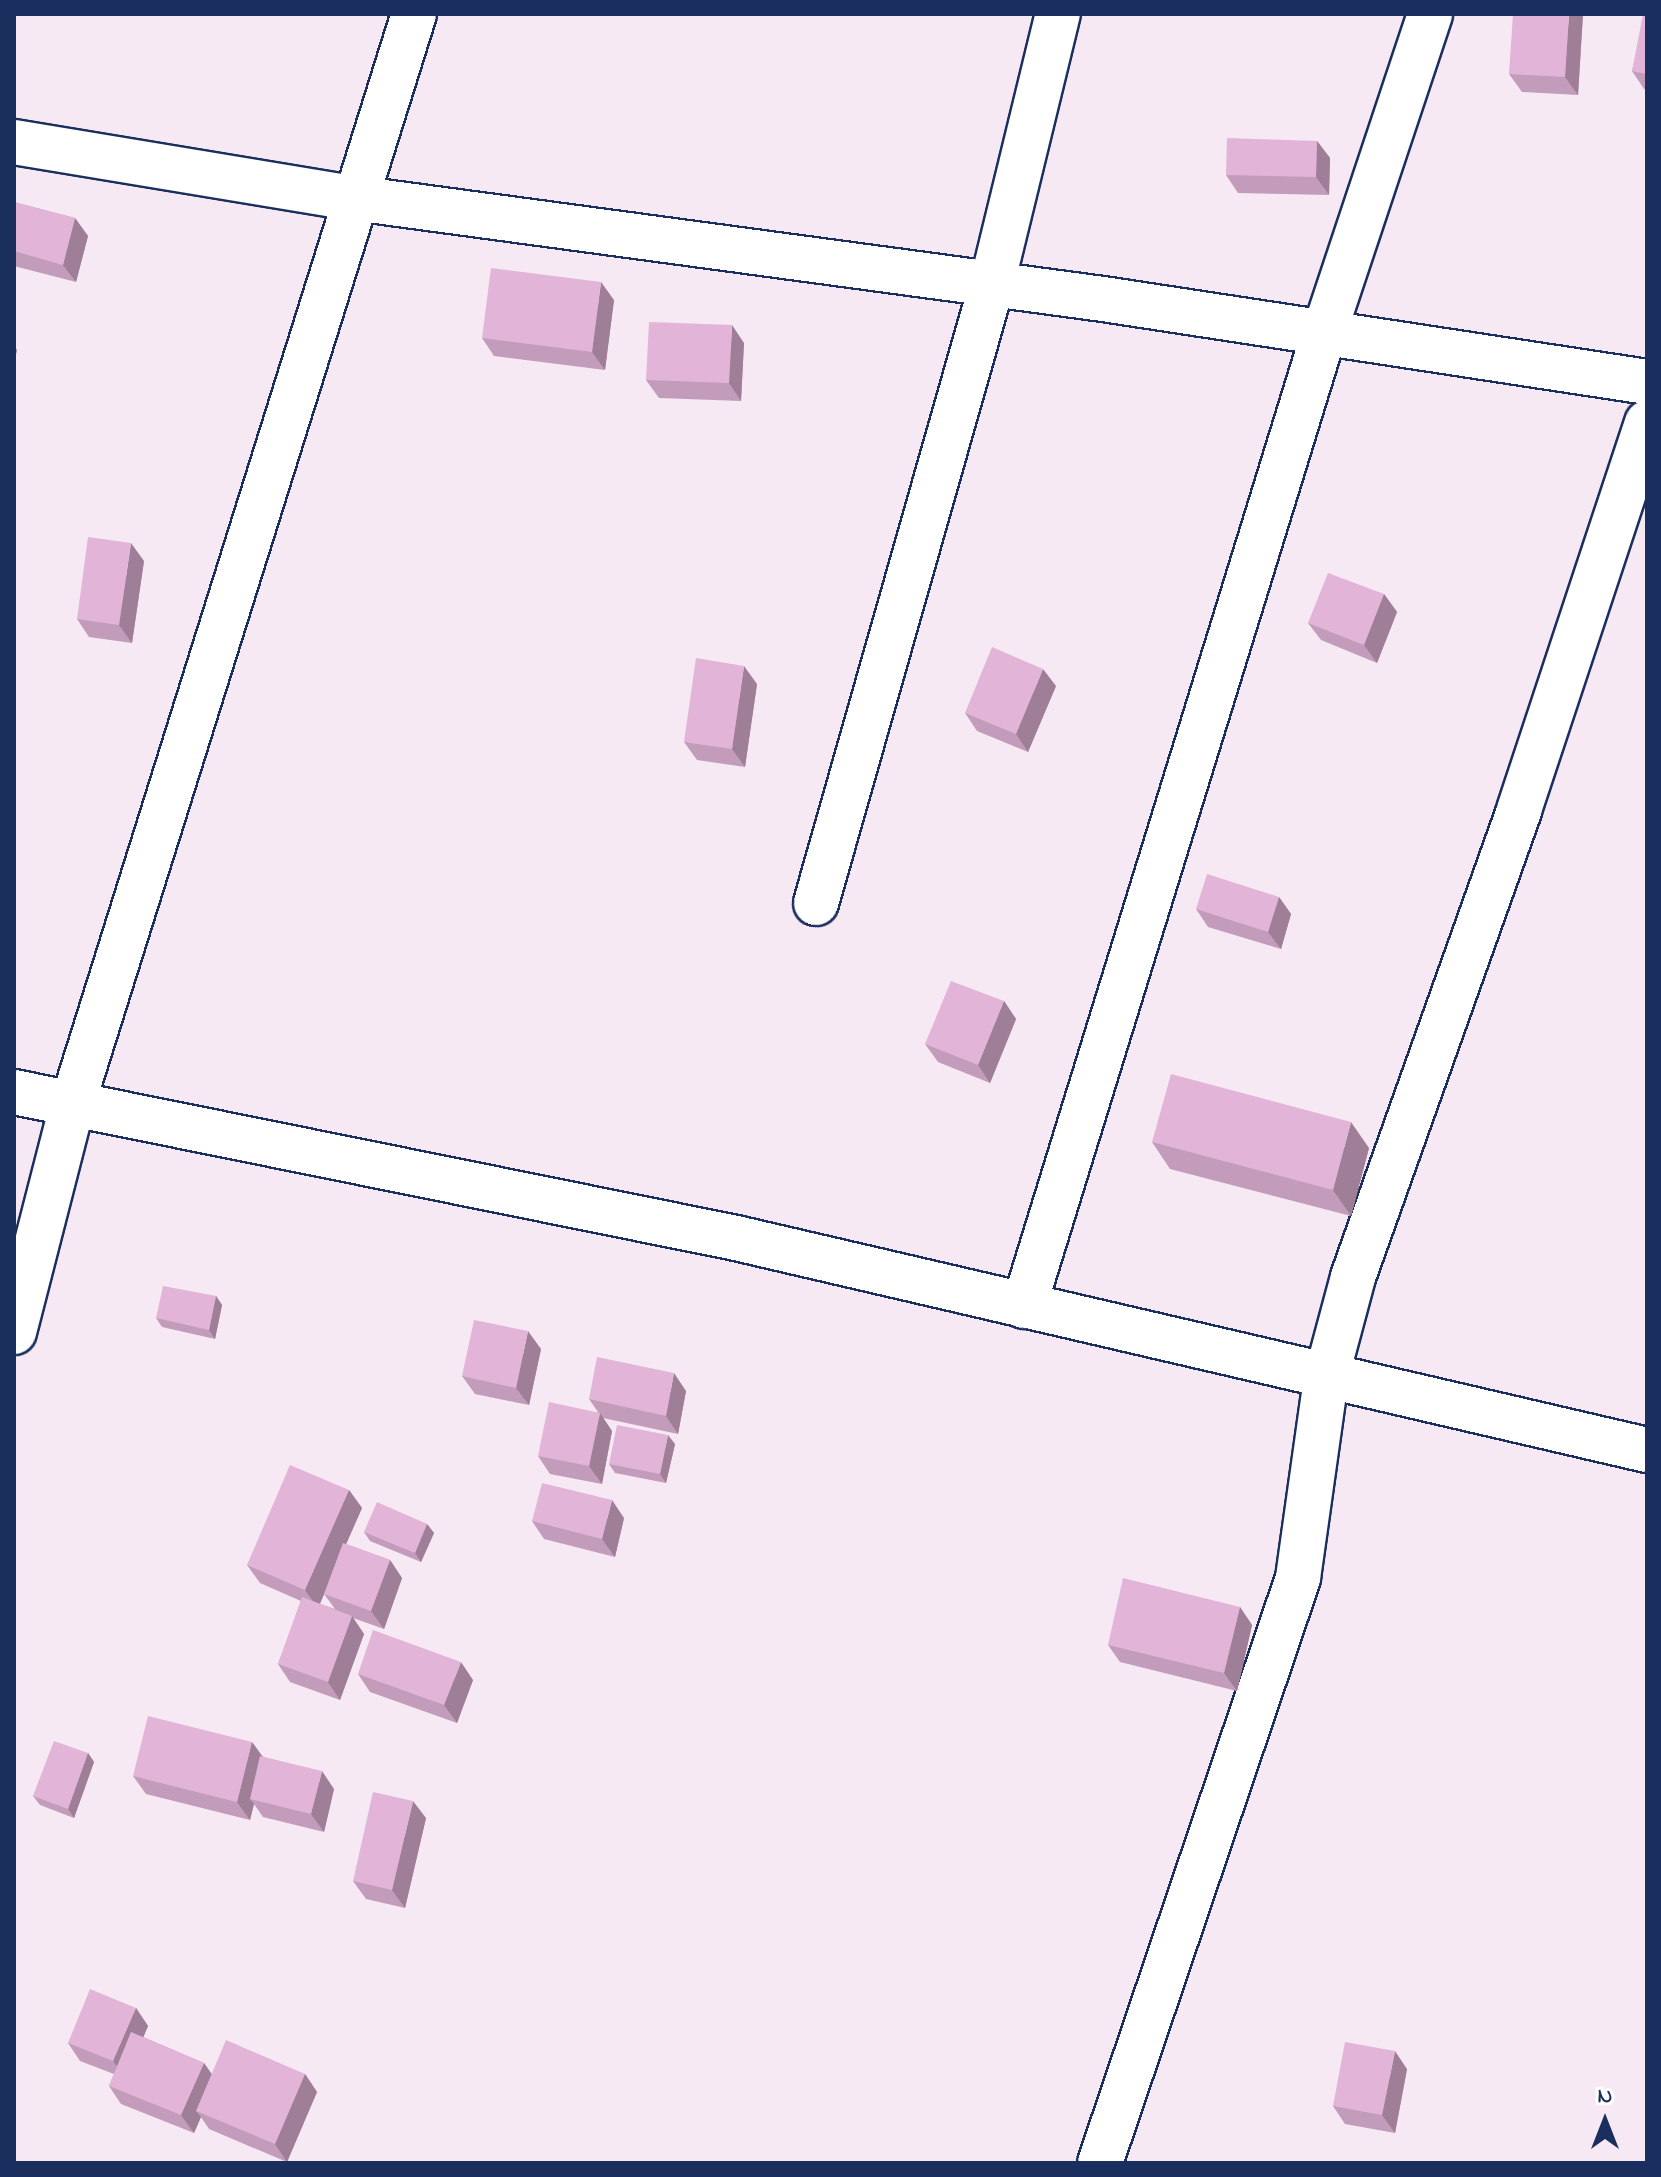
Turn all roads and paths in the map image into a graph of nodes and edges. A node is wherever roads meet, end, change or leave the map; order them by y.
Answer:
1 (414, 14) edge
2 (1058, 14) edge
3 (1430, 14) edge
4 (14, 142) edge
5 (354, 198) junction
6 (992, 284) junction
7 (1324, 333) junction
8 (1647, 382) edge
9 (1647, 423) edge
10 (816, 903) dead end
11 (14, 1092) edge
12 (73, 1102) junction
13 (1024, 1306) junction
14 (14, 1332) edge
15 (1326, 1378) junction
16 (1647, 1450) edge
17 (1100, 2163) edge

1 - 5 street
2 - 6 street
3 - 7 street
4 - 5 street
5 - 6 street
5 - 12 street
6 - 7 street
6 - 10 street
7 - 8 street
7 - 13 street
9 - 15 street
11 - 12 street
12 - 13 street
12 - 14 street
13 - 15 street
15 - 16 street
15 - 17 street

